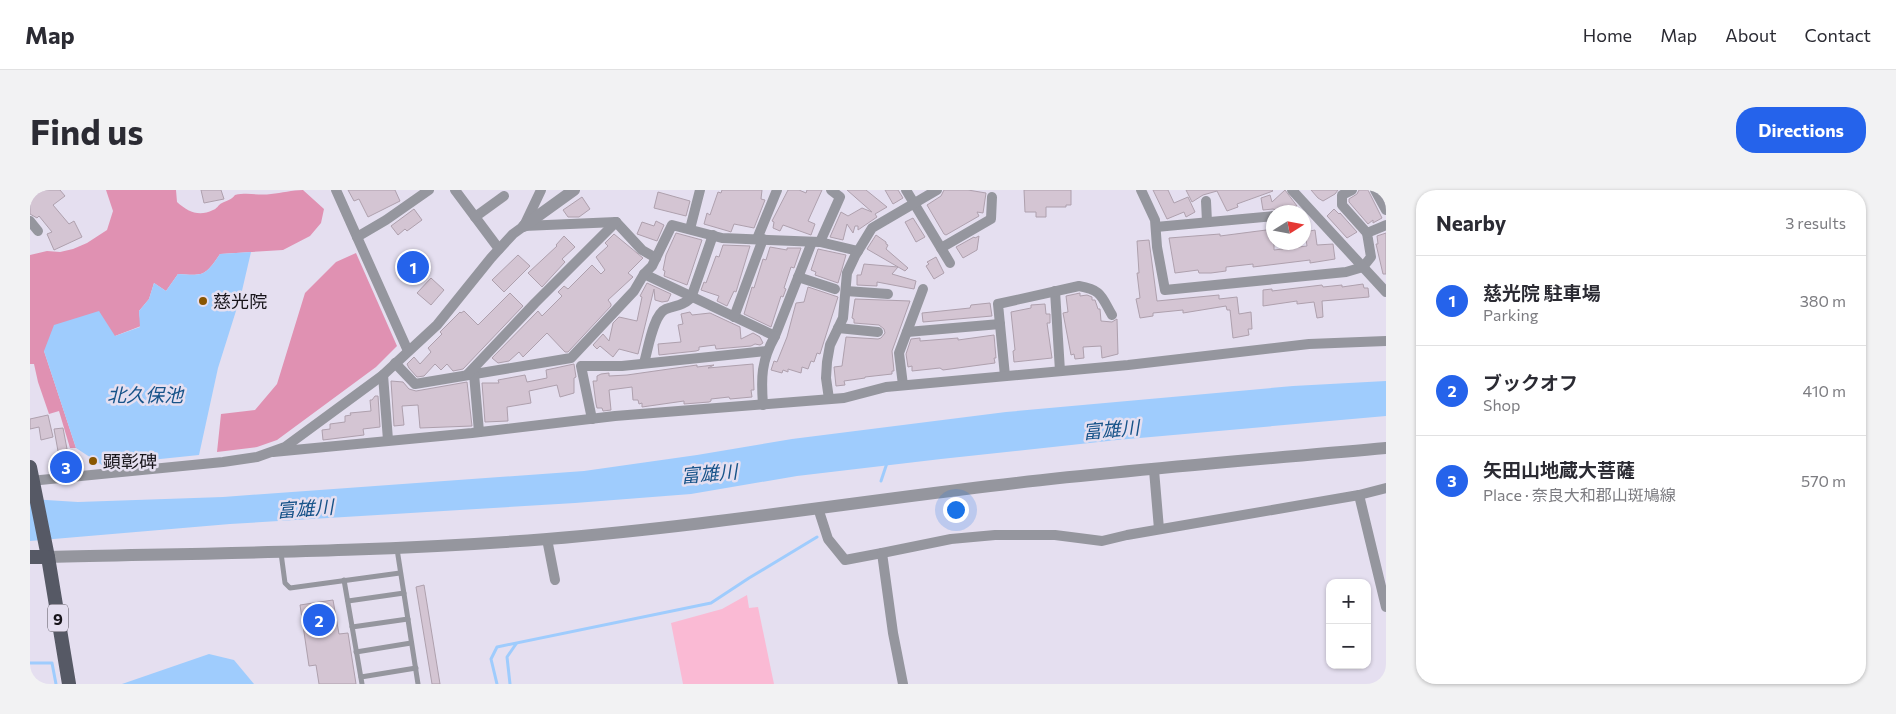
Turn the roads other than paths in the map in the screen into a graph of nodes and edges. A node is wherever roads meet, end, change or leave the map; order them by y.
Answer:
1 (336, 190) edge
2 (429, 190) edge
3 (455, 190) edge
4 (541, 190) edge
5 (574, 190) edge
6 (700, 190) edge
7 (778, 190) edge
8 (831, 190) edge
9 (906, 190) edge
10 (937, 190) edge
11 (1141, 190) edge
12 (1292, 190) edge
13 (1352, 190) edge
14 (1375, 190) edge
15 (504, 196) dead end
16 (992, 197) dead end
17 (1206, 201) dead end
18 (914, 203) junction
19 (1302, 205) edge
20 (1386, 210) edge
21 (1311, 216) edge
22 (475, 217) junction
23 (1266, 217) edge
24 (30, 221) edge
25 (616, 222) junction
26 (1207, 222) junction
27 (1386, 225) edge
28 (524, 226) junction
29 (1156, 227) junction
30 (690, 229) junction
31 (38, 230) dead end
32 (1367, 233) junction
33 (713, 235) junction
34 (356, 237) junction
35 (760, 239) junction
36 (816, 242) junction
37 (941, 248) junction
38 (499, 249) junction
39 (858, 251) junction
40 (656, 258) junction
41 (950, 263) dead end
42 (1363, 266) junction
43 (644, 274) junction
44 (798, 277) junction
45 (923, 289) dead end
46 (835, 290) dead end
47 (846, 291) junction
48 (1055, 291) junction
49 (1386, 292) edge
50 (888, 294) dead end
51 (692, 298) junction
52 (1112, 315) dead end
53 (734, 317) junction
54 (1000, 324) junction
55 (838, 328) junction
56 (878, 332) dead end
57 (907, 332) junction
58 (775, 336) junction
59 (1386, 340) edge
60 (408, 351) junction
61 (767, 351) junction
62 (395, 363) junction
63 (644, 364) junction
64 (1060, 371) junction
65 (383, 375) junction
66 (470, 375) junction
67 (1005, 376) junction
68 (903, 385) junction
69 (829, 399) junction
70 (763, 405) junction
71 (592, 419) junction
72 (479, 432) junction
73 (388, 440) junction
74 (1386, 448) edge
75 (273, 452) junction
76 (1154, 470) junction
77 (32, 479) edge
78 (1386, 488) edge
79 (1359, 495) junction
80 (818, 508) junction
81 (1158, 529) junction
82 (548, 539) junction
83 (398, 549) junction
84 (281, 552) junction
85 (882, 552) junction
86 (48, 554) junction
87 (30, 556) edge
88 (400, 573) junction
89 (344, 580) junction
90 (555, 580) dead end
91 (404, 593) junction
92 (348, 601) junction
93 (1386, 607) edge
94 (408, 619) junction
95 (352, 627) junction
96 (412, 643) junction
97 (356, 652) junction
98 (416, 668) junction
99 (361, 677) junction
100 (69, 684) edge
101 (362, 684) edge
102 (418, 684) edge
103 (903, 684) edge

1 - 34 street
2 - 34 street
3 - 22 street
4 - 28 street
5 - 28 street
6 - 30 street
7 - 35 street
8 - 36 street
9 - 18 street
10 - 18 street
11 - 29 street
12 - 19 street
13 - 32 street
14 - 20 street
15 - 22 street
16 - 37 street
17 - 26 street
18 - 37 street
18 - 39 street
21 - 42 street
22 - 38 street
23 - 26 street
24 - 31 street
25 - 28 street
25 - 40 street
25 - 66 street
26 - 29 street
27 - 32 street
28 - 38 street
29 - 42 street
30 - 33 street
30 - 40 street
32 - 42 street
33 - 35 street
33 - 51 street
34 - 60 street
35 - 36 street
35 - 53 street
36 - 39 street
36 - 44 street
37 - 41 street
38 - 60 street
39 - 47 street
40 - 43 street
42 - 49 street
43 - 51 street
43 - 66 street
44 - 46 street
44 - 58 street
45 - 57 street
47 - 50 street
47 - 55 street
48 - 52 street
48 - 54 street
48 - 64 street
51 - 53 street
51 - 63 street
53 - 58 street
54 - 57 street
54 - 67 street
55 - 56 street
55 - 69 street
57 - 68 street
58 - 61 street
59 - 64 street
60 - 62 street
61 - 63 street
61 - 70 street
62 - 65 street
62 - 66 street
63 - 71 street
64 - 67 street
65 - 73 street
65 - 75 street
66 - 72 street
67 - 68 street
68 - 69 street
69 - 70 street
70 - 71 street
71 - 72 street
72 - 73 street
73 - 75 street
74 - 76 street
75 - 77 street
76 - 80 street
76 - 81 street
77 - 86 main road, 9
78 - 79 street
79 - 81 street
79 - 93 street
80 - 82 street
80 - 85 street
81 - 85 street
82 - 83 street
82 - 90 street
83 - 84 street
83 - 88 lane
84 - 86 street
84 - 89 lane
85 - 103 street
86 - 87 main road
86 - 100 main road, 9
88 - 89 lane
88 - 91 lane
89 - 92 lane
91 - 92 lane
91 - 94 lane
92 - 95 lane
94 - 95 lane
94 - 96 lane
95 - 97 lane
96 - 97 lane
96 - 98 lane
97 - 99 lane
98 - 99 lane
98 - 102 lane
99 - 101 lane

